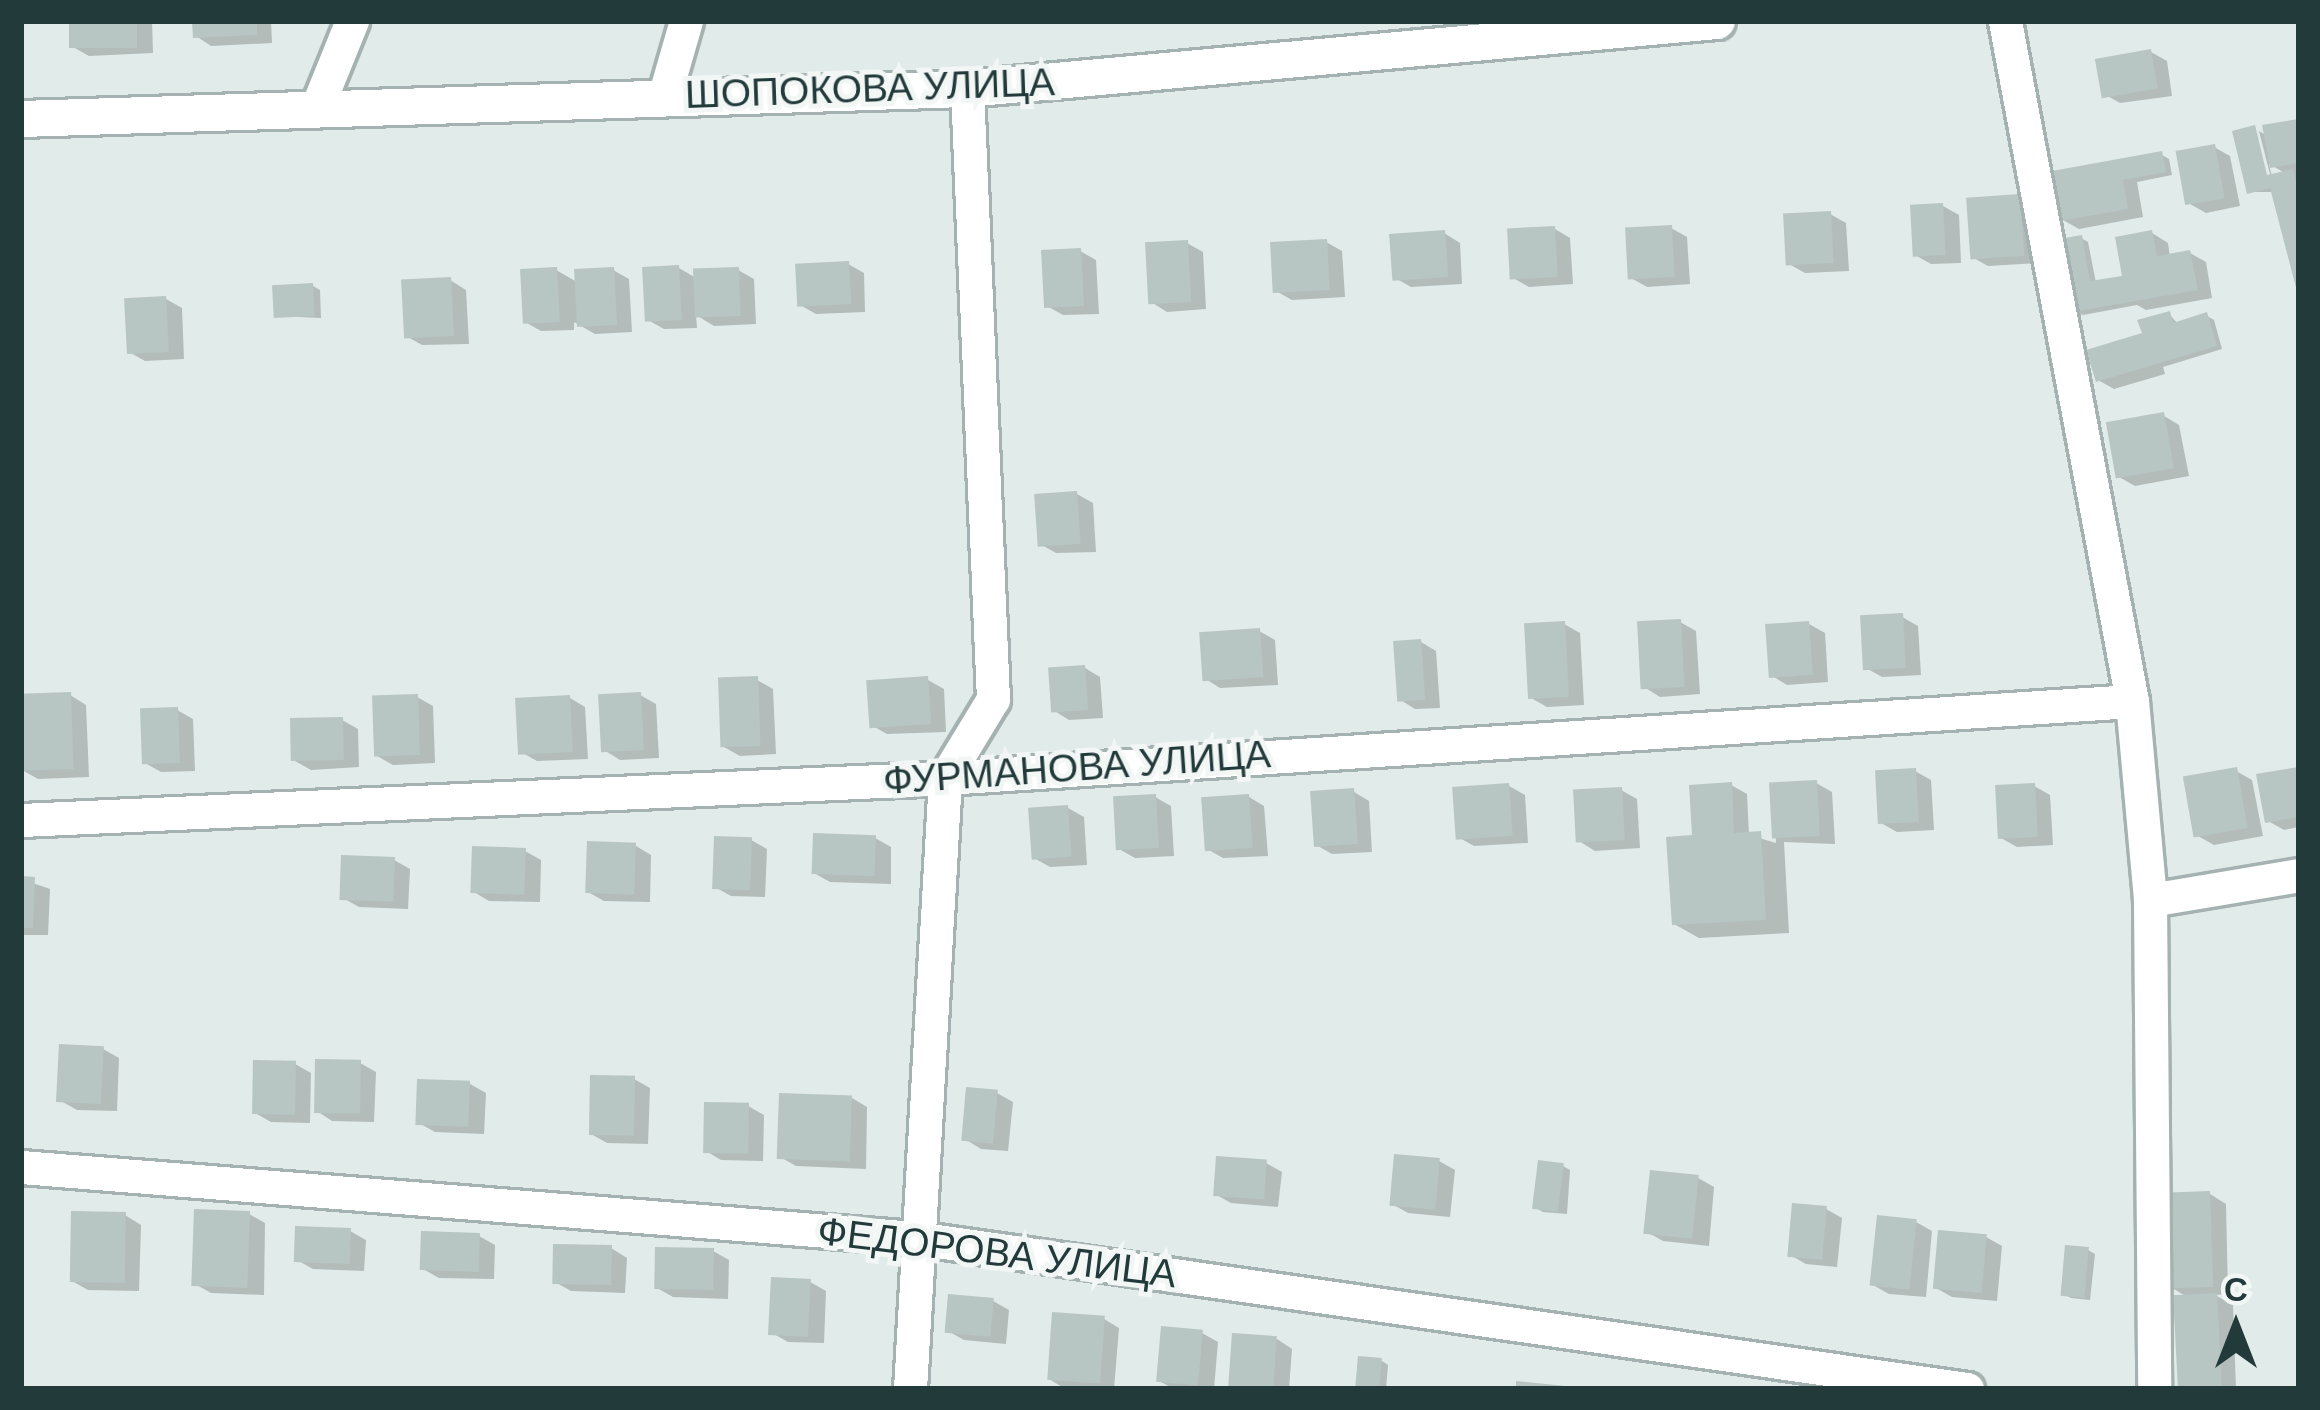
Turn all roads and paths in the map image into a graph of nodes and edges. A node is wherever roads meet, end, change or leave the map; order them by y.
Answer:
1 (352, 21) edge
2 (686, 21) edge
3 (1717, 21) edge
4 (2005, 21) edge
5 (967, 89) junction
6 (664, 97) junction
7 (317, 107) junction
8 (21, 118) edge
9 (2132, 701) junction
10 (945, 778) junction
11 (21, 820) edge
12 (2299, 875) edge
13 (2150, 900) junction
14 (21, 1167) edge
15 (916, 1238) junction
16 (910, 1389) edge
17 (1966, 1389) edge
18 (2154, 1389) edge

1 - 7 street
2 - 6 street
3 - 5 street, ШОПОКОВА УЛИЦА
4 - 9 street
5 - 6 street, ШОПОКОВА УЛИЦА
5 - 10 street
6 - 7 street, ШОПОКОВА УЛИЦА
7 - 8 street, ШОПОКОВА УЛИЦА
9 - 10 street, ФУРМАНОВА УЛИЦА
9 - 13 street
10 - 11 street, ФУРМАНОВА УЛИЦА
10 - 15 street
12 - 13 street
13 - 18 street
14 - 15 street, ФЕДОРОВА УЛИЦА
15 - 16 street
15 - 17 street, ФЕДОРОВА УЛИЦА

